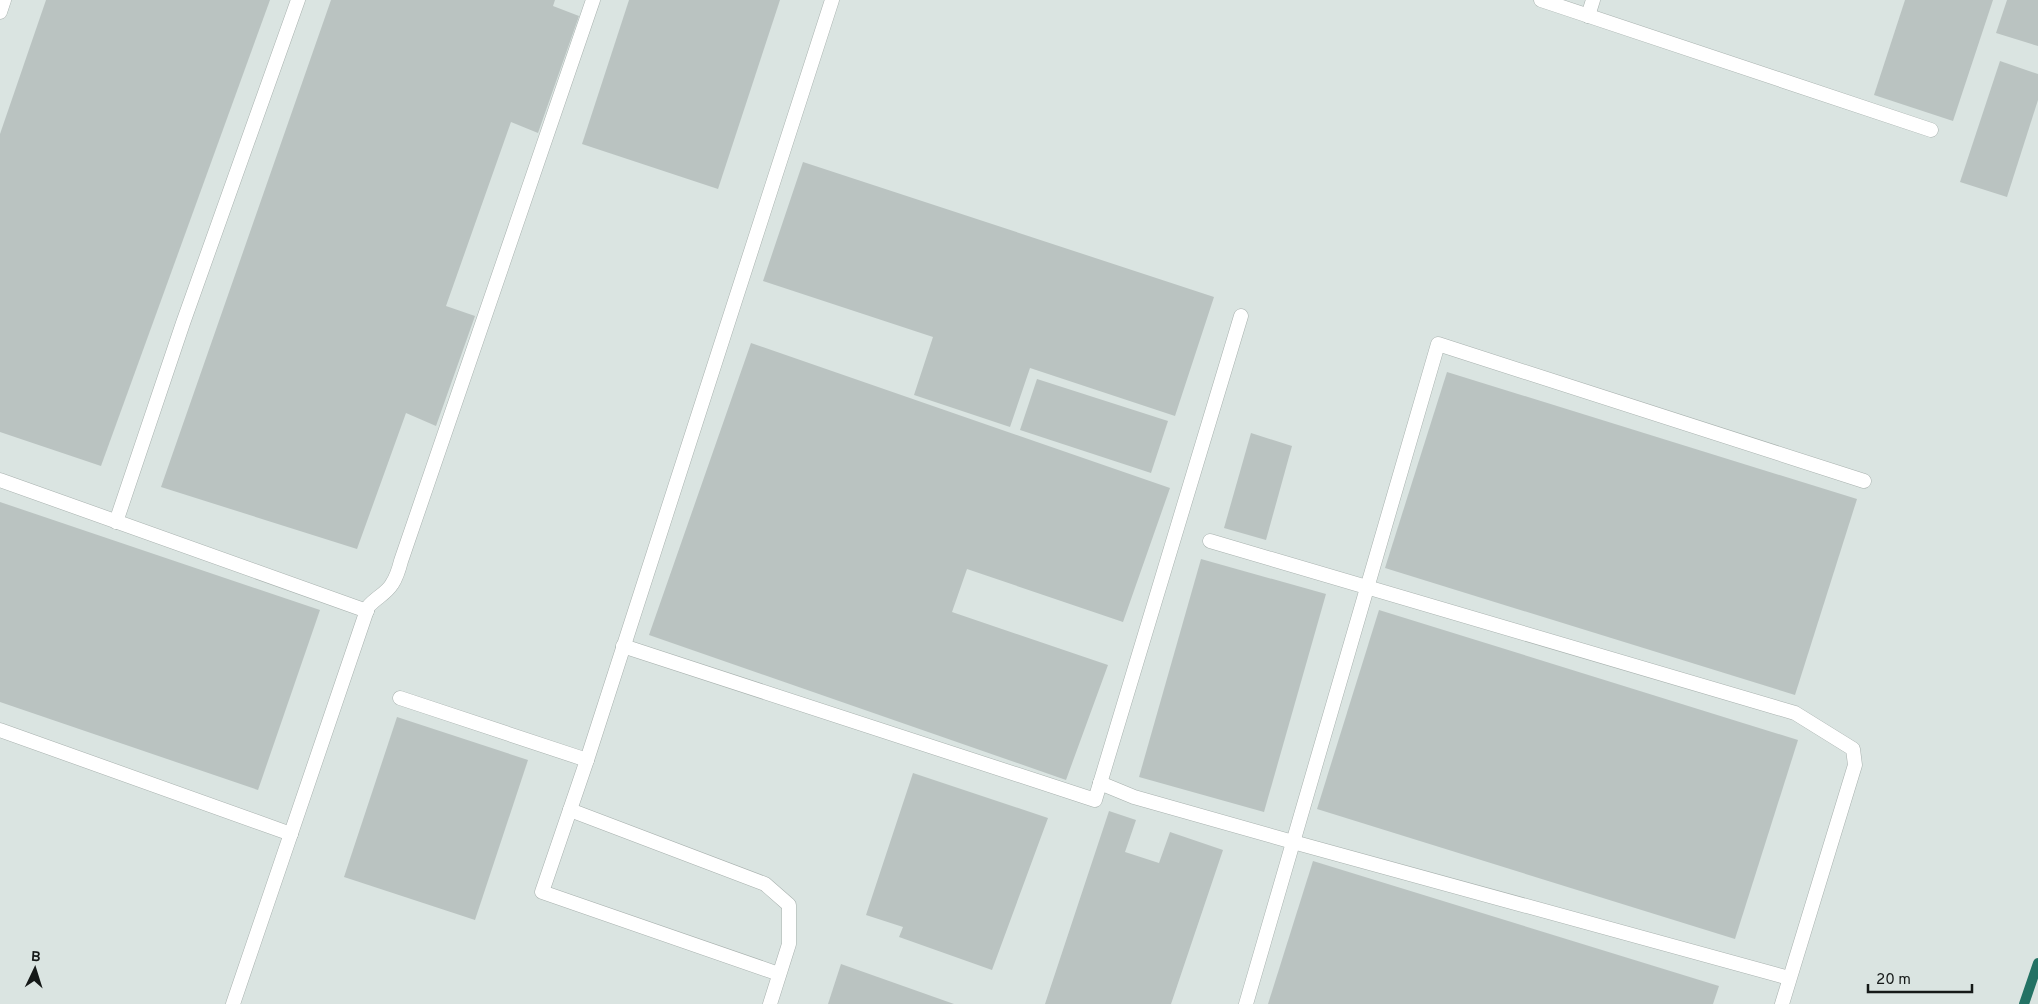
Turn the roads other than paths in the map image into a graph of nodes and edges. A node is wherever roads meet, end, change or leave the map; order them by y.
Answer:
1 (4, 0) edge
2 (298, 0) edge
3 (593, 0) edge
4 (832, 0) edge
5 (1541, 0) edge
6 (1593, 0) edge
7 (0, 12) edge
8 (1588, 16) junction
9 (1931, 130) dead end
10 (1241, 316) dead end
11 (0, 480) edge
12 (1864, 482) dead end
13 (116, 522) junction
14 (1210, 541) dead end
15 (1367, 587) junction
16 (367, 611) junction
17 (623, 646) junction
18 (400, 698) dead end
19 (0, 730) edge
20 (587, 760) junction
21 (1100, 783) junction
22 (570, 810) junction
23 (290, 834) junction
24 (1293, 842) junction
25 (779, 974) junction
26 (1790, 978) junction
27 (233, 1004) edge
28 (770, 1004) edge
29 (1246, 1004) edge
30 (1782, 1004) edge

1 - 7 lane
2 - 13 lane
3 - 16 lane
4 - 17 lane
5 - 8 lane
6 - 8 lane
8 - 9 lane
10 - 21 lane
11 - 13 lane
12 - 15 lane
13 - 16 lane
14 - 15 lane
15 - 24 lane
15 - 26 lane
16 - 23 lane
17 - 20 lane
17 - 21 lane
18 - 20 lane
19 - 23 lane
20 - 22 lane
21 - 24 lane
22 - 25 lane
22 - 25 lane
23 - 27 lane
24 - 26 lane
24 - 29 lane
25 - 28 lane
26 - 30 lane

